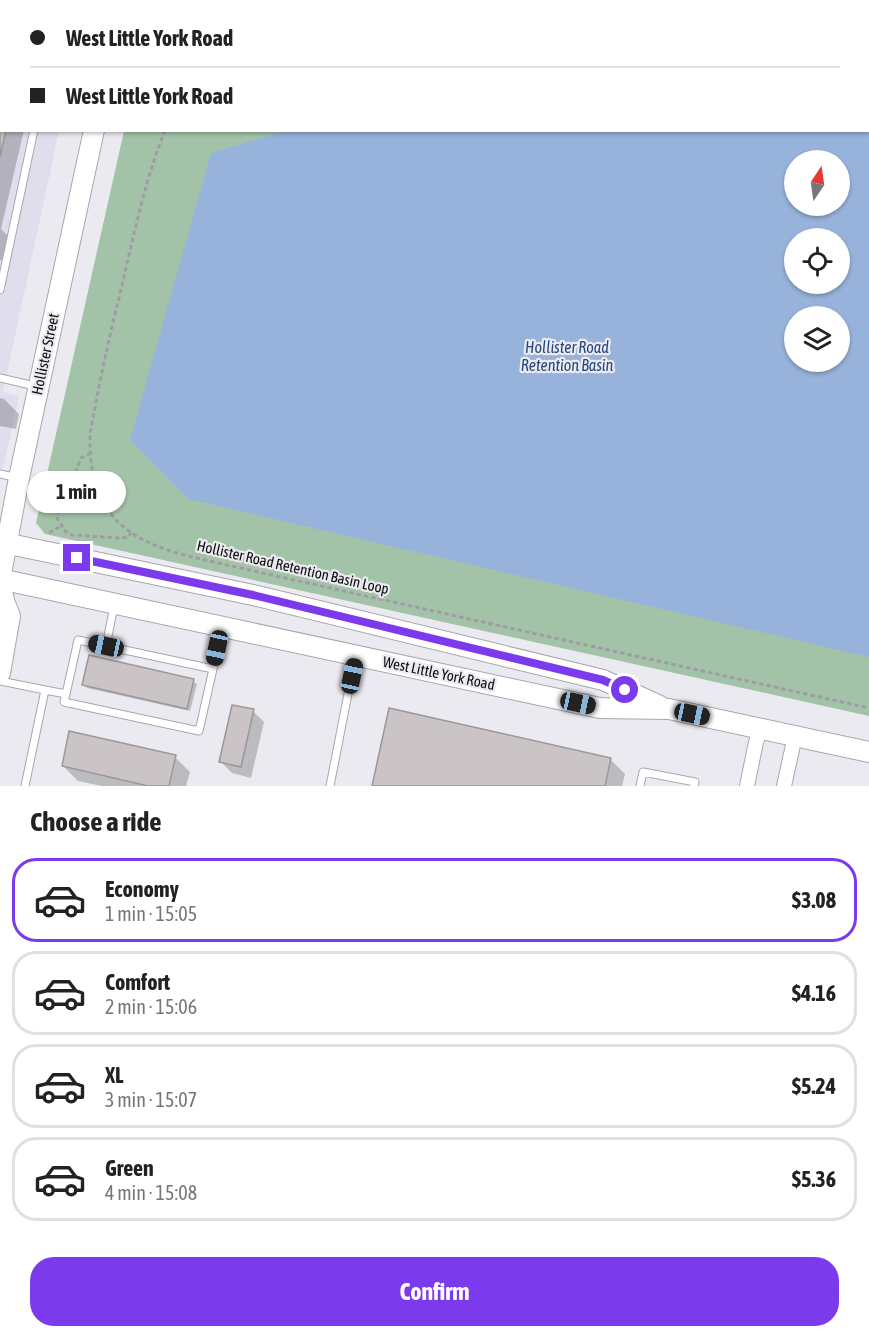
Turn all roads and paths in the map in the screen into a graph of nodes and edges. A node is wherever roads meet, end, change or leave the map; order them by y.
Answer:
1 (34, 132) edge
2 (94, 132) edge
3 (164, 132) edge
4 (0, 290) edge
5 (0, 378) edge
6 (38, 387) junction
7 (91, 453) junction
8 (9, 476) edge
9 (62, 525) junction
10 (49, 533) dead end
11 (131, 533) junction
12 (3, 543) edge
13 (0, 579) edge
14 (114, 604) junction
15 (221, 627) junction
16 (106, 646) junction
17 (356, 656) junction
18 (213, 669) junction
19 (0, 673) edge
20 (0, 681) edge
21 (45, 690) junction
22 (66, 694) junction
23 (869, 708) edge
24 (669, 709) junction
25 (761, 729) junction
26 (795, 736) junction
27 (869, 752) edge
28 (25, 786) edge
29 (330, 786) edge
30 (640, 786) edge
31 (694, 786) edge
32 (747, 786) edge
33 (784, 786) edge

1 - 4 lane
2 - 6 main road, Hollister Street
3 - 7 path, Hollister Road Retention Basin Loop
5 - 6 lane
6 - 8 main road, Hollister Street
7 - 9 path
7 - 11 path, Hollister Road Retention Basin Loop
8 - 12 main road, Hollister Street
9 - 10 path
9 - 11 path
11 - 23 path, Hollister Road Retention Basin Loop
12 - 13 main road, Hollister Street
12 - 24 main road, West Little York Road
13 - 14 main road, West Little York Road
13 - 19 main road, Hollister Street
14 - 15 main road, West Little York Road
14 - 16 lane
15 - 17 main road, West Little York Road
15 - 18 lane
16 - 18 lane
16 - 22 lane
17 - 24 main road, West Little York Road
17 - 29 lane
18 - 22 lane
20 - 21 lane
21 - 22 lane
21 - 28 lane
24 - 25 main road, West Little York Road
25 - 26 main road, West Little York Road
25 - 32 street
26 - 27 main road, West Little York Road
26 - 33 street
30 - 31 lane

